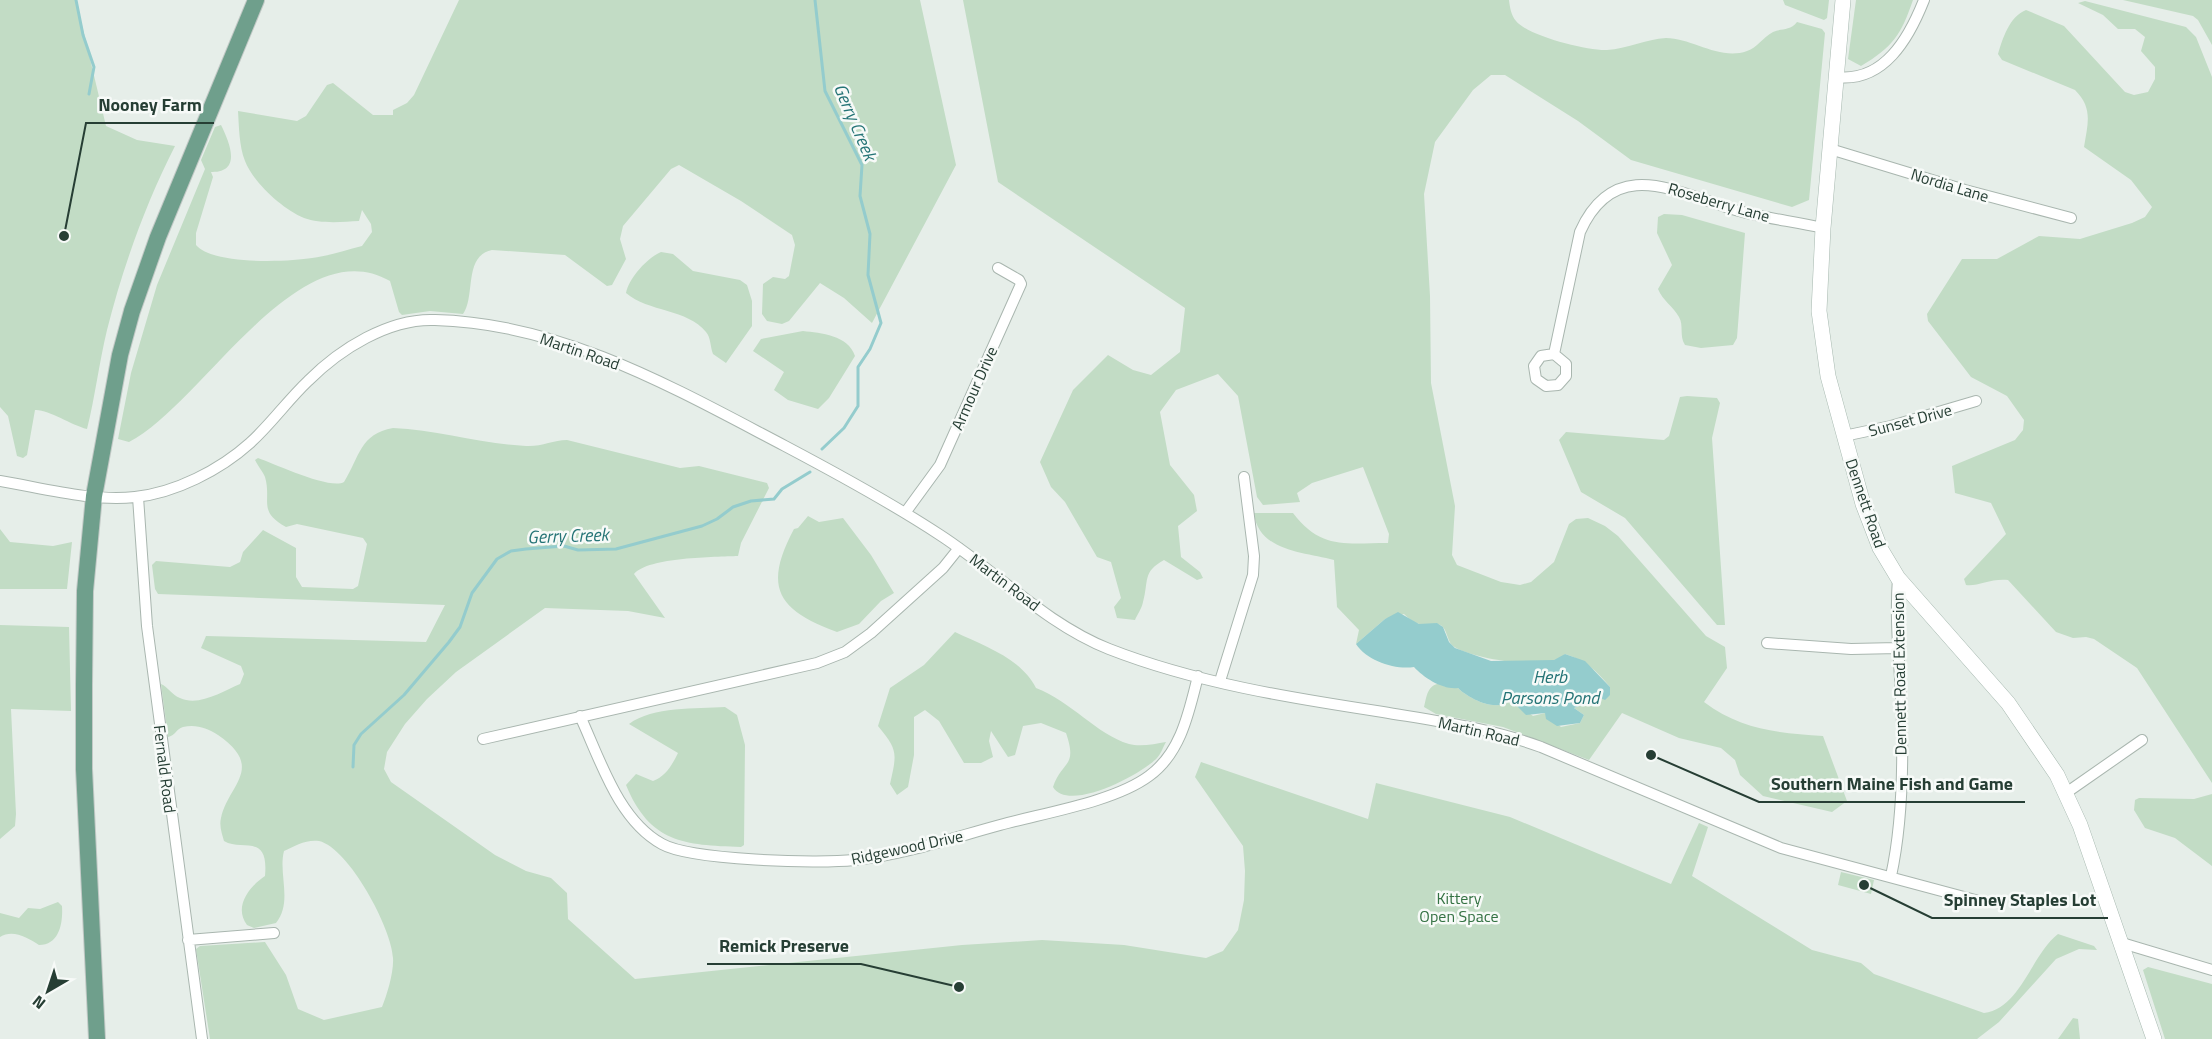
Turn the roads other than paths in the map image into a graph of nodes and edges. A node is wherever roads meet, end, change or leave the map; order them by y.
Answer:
1 (256, 0) edge
2 (1843, 0) edge
3 (1924, 0) edge
4 (1836, 77) junction
5 (1830, 149) junction
6 (2071, 218) dead end
7 (1823, 228) junction
8 (998, 268) dead end
9 (1554, 354) dead end
10 (1976, 401) dead end
11 (1844, 436) junction
12 (1244, 477) dead end
13 (0, 482) edge
14 (94, 496) junction
15 (138, 497) junction
16 (905, 513) junction
17 (959, 548) junction
18 (1898, 578) junction
19 (1767, 644) dead end
20 (1898, 648) junction
21 (1198, 676) junction
22 (1220, 681) junction
23 (580, 717) junction
24 (483, 739) dead end
25 (2142, 740) dead end
26 (2066, 793) junction
27 (1891, 876) junction
28 (1979, 901) dead end
29 (274, 933) dead end
30 (188, 940) junction
31 (2122, 943) junction
32 (2212, 970) edge
33 (97, 1039) edge
34 (202, 1039) edge
35 (2154, 1039) edge

1 - 14 main road
2 - 4 street, Dennett Road
3 - 4 street
4 - 5 street, Dennett Road
5 - 6 street, Nordia Lane
5 - 7 street, Dennett Road
7 - 9 street, Roseberry Lane
7 - 11 street, Dennett Road
8 - 16 street, Armour Drive
10 - 11 street, Sunset Drive
11 - 18 street, Dennett Road
12 - 22 street
13 - 14 street, Martin Road
14 - 15 street, Martin Road
14 - 33 main road
15 - 16 street, Martin Road
15 - 30 street, Fernald Road
16 - 17 street, Martin Road
17 - 21 street, Martin Road
17 - 23 street
18 - 20 street, Dennett Road Extension
18 - 26 street, Dennett Road
19 - 20 street
20 - 27 street, Dennett Road Extension
21 - 22 street, Martin Road
21 - 23 street, Ridgewood Drive
22 - 27 street, Martin Road
23 - 24 street
25 - 26 street
26 - 31 street, Dennett Road
27 - 28 street, Martin Road
29 - 30 street
30 - 34 street, Fernald Road
31 - 32 street
31 - 35 street, Dennett Road

